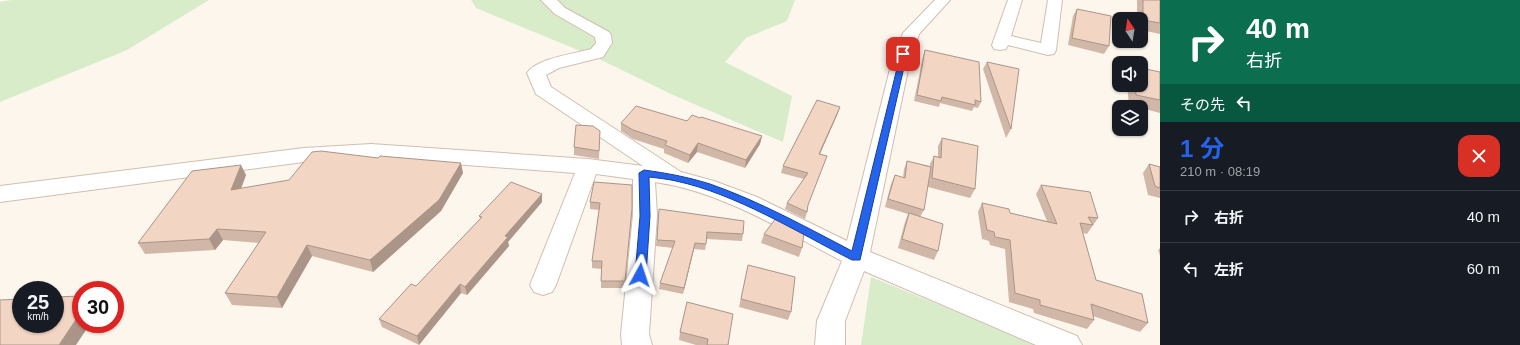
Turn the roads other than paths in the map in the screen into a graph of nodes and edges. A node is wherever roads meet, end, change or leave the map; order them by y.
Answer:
1 (548, 0) edge
2 (943, 0) edge
3 (1015, 0) edge
4 (1055, 0) edge
5 (588, 166) junction
6 (644, 173) junction
7 (676, 178) junction
8 (0, 194) edge
9 (856, 257) junction
10 (543, 285) dead end
11 (637, 345) edge
12 (830, 345) edge
13 (1067, 345) edge

1 - 7 street
2 - 9 street
3 - 4 street
5 - 6 street
5 - 8 street
5 - 10 street
6 - 7 street
6 - 11 street
7 - 9 street
9 - 12 street
9 - 13 street

